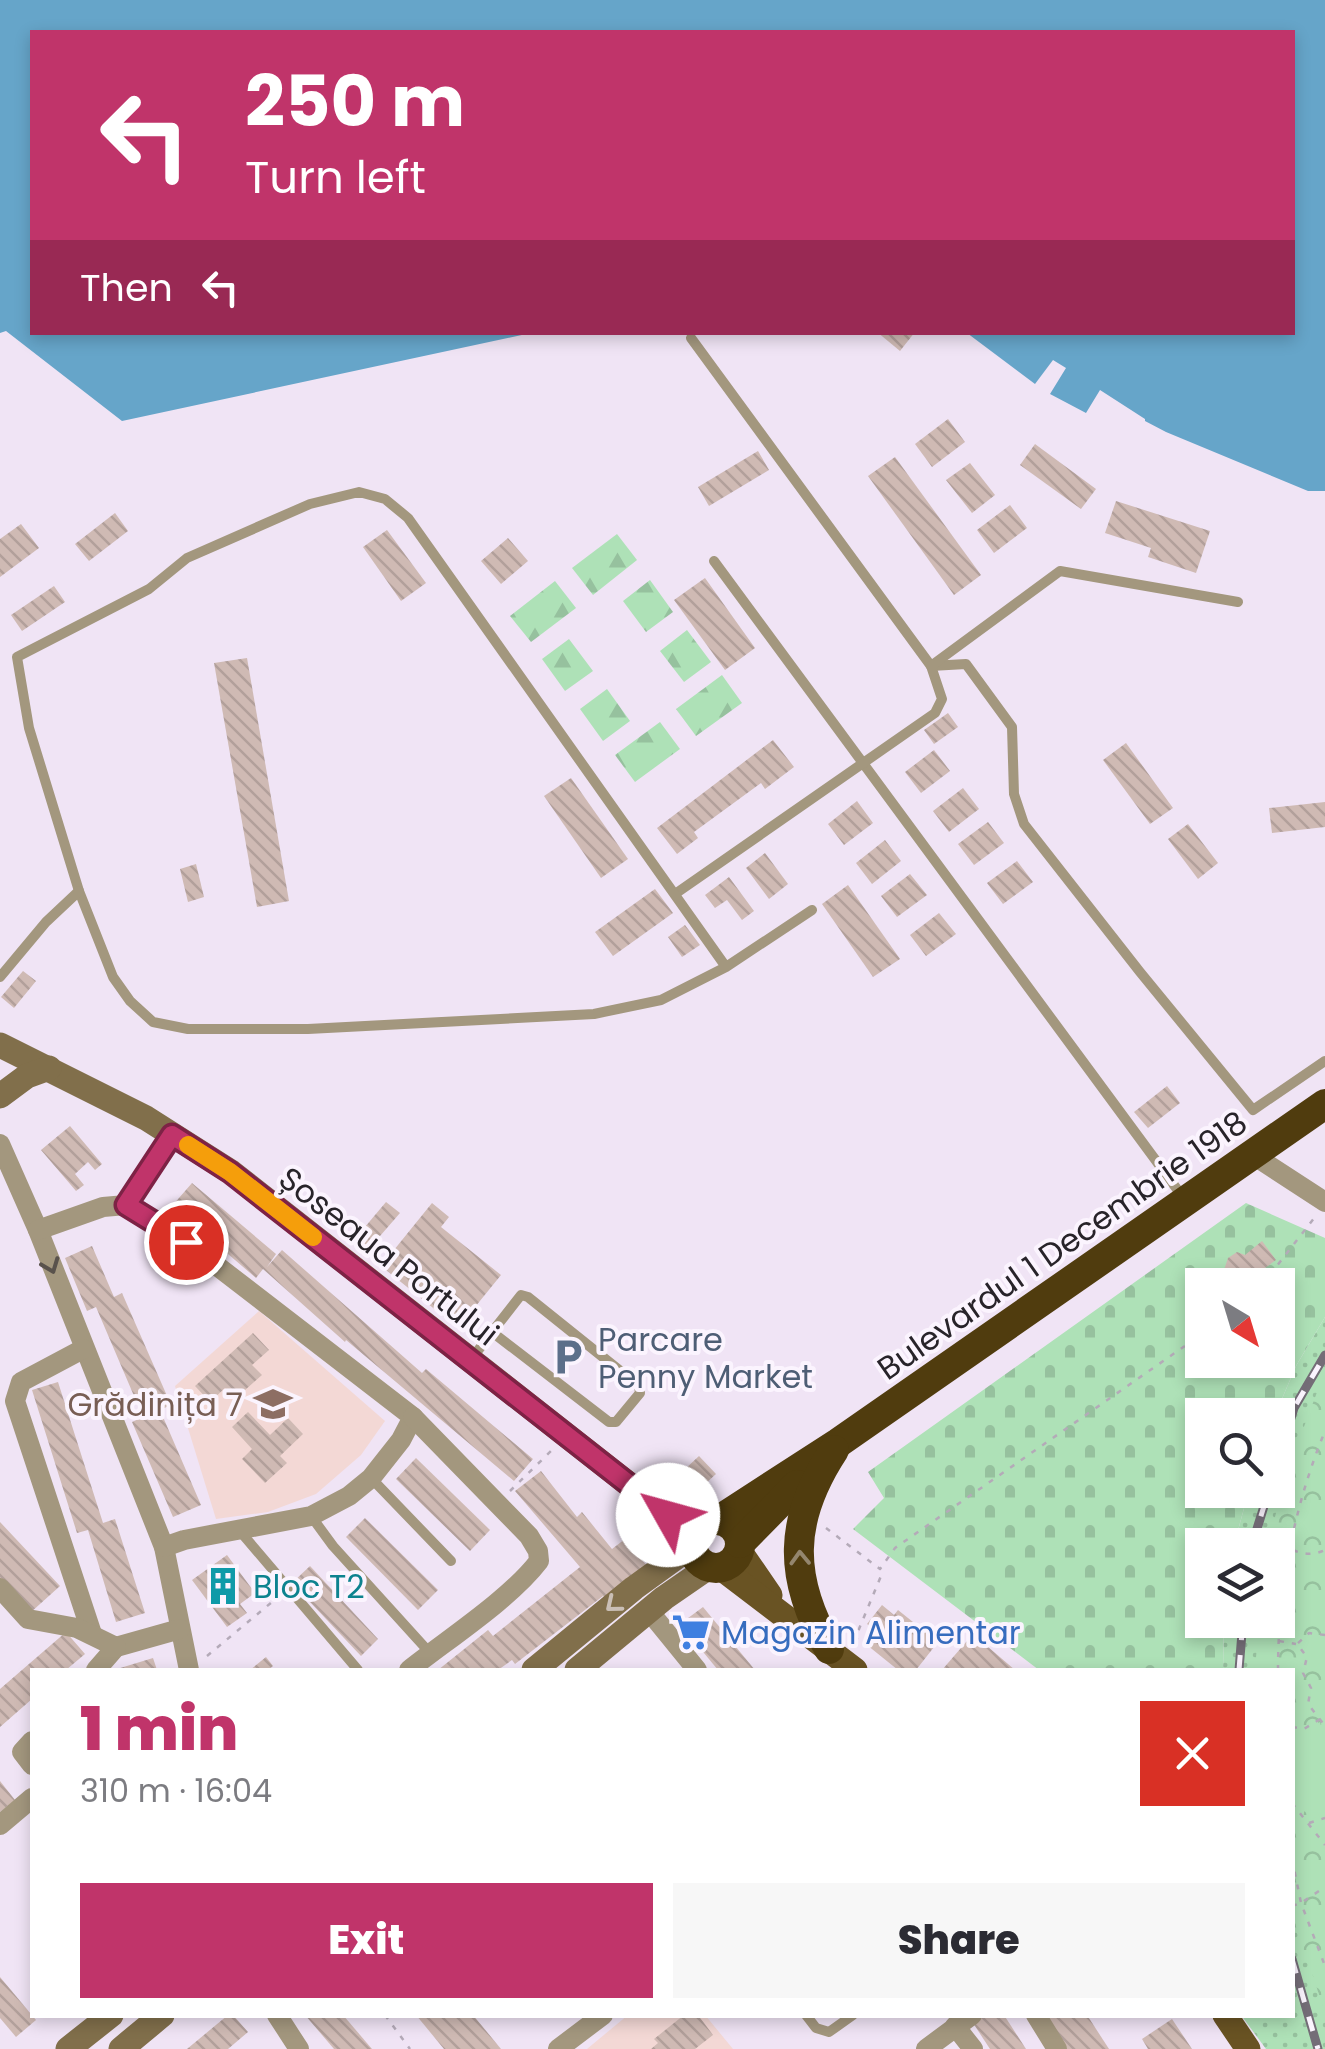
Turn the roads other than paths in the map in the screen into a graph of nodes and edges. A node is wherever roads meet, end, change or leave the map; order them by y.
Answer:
1 (691, 338) dead end
2 (714, 561) dead end
3 (1238, 602) dead end
4 (931, 666) junction
5 (864, 764) junction
6 (79, 891) junction
7 (675, 894) junction
8 (812, 910) dead end
9 (726, 967) junction
10 (0, 977) edge
11 (0, 1044) edge
12 (1325, 1061) edge
13 (49, 1068) junction
14 (0, 1096) edge
15 (1325, 1104) edge
16 (172, 1135) junction
17 (0, 1144) edge
18 (1252, 1154) junction
19 (1185, 1201) junction
20 (126, 1205) junction
21 (1320, 1210) edge
22 (38, 1230) junction
23 (492, 1332) junction
24 (83, 1349) junction
25 (470, 1362) junction
26 (413, 1417) junction
27 (838, 1443) junction
28 (371, 1478) junction
29 (312, 1516) junction
30 (238, 1529) junction
31 (714, 1545) junction
32 (164, 1547) junction
33 (451, 1560) dead end
34 (0, 1588) edge
35 (649, 1611) junction
36 (180, 1629) junction
37 (92, 1634) junction
38 (116, 1647) junction
39 (830, 1650) junction
40 (430, 1653) junction
41 (197, 1664) edge
42 (98, 1668) edge
43 (356, 1668) edge
44 (411, 1668) edge
45 (536, 1668) edge
46 (578, 1668) edge
47 (694, 1668) edge
48 (852, 1668) edge
49 (30, 1743) edge
50 (30, 1762) edge
51 (30, 1800) edge
52 (0, 1825) edge
53 (108, 2018) edge
54 (158, 2018) edge
55 (278, 2018) edge
56 (599, 2018) edge
57 (808, 2018) edge
58 (849, 2018) edge
59 (1038, 2018) edge
60 (1226, 2018) edge
61 (958, 2019) edge
62 (68, 2049) edge
63 (121, 2049) edge
64 (300, 2049) edge
65 (558, 2049) edge
66 (926, 2049) edge
67 (972, 2049) edge
68 (1057, 2049) edge
69 (1248, 2049) edge

1 - 4 lane
2 - 5 lane
3 - 4 lane
4 - 5 lane
4 - 12 lane
5 - 7 lane
5 - 19 lane
6 - 7 lane
6 - 9 lane
6 - 10 lane
7 - 9 lane
8 - 9 lane
11 - 13 street, Șoseaua Portului
13 - 14 street
13 - 16 street, Șoseaua Portului
15 - 18 highway, Bulevardul 1 Decembrie 1918
16 - 20 lane
16 - 25 street, Șoseaua Portului
17 - 22 street
18 - 19 highway, Bulevardul 1 Decembrie 1918
18 - 21 street
19 - 27 highway, Bulevardul 1 Decembrie 1918
20 - 22 street
20 - 26 street
22 -> 24 street
23 - 23 lane
23 - 25 lane
24 - 32 street
24 - 37 street
25 - 31 street, Șoseaua Portului
26 - 28 street
26 - 40 street
27 - 31 highway, Bulevardul 1 Decembrie 1918
39 -> 27 highway
28 - 29 street
28 - 33 lane
29 - 30 street
29 - 40 lane
30 - 32 street
30 - 43 lane
31 - 35 street, Bulevardul 1 Decembrie 1918
31 - 39 main road
31 -> 45 street, Bulevardul 1 Decembrie 1918
32 - 36 street
34 - 37 street
35 - 46 street, Bulevardul 1 Decembrie 1918
35 - 47 street
36 - 38 street
36 - 41 street
37 - 38 street
38 - 42 street
39 - 48 main road
40 - 44 street
49 - 50 street
51 - 52 street
53 - 62 street
54 - 63 street
55 - 64 street
56 - 65 street
57 - 58 lane
59 - 68 street
60 - 69 main road
61 - 66 street
61 - 67 street

